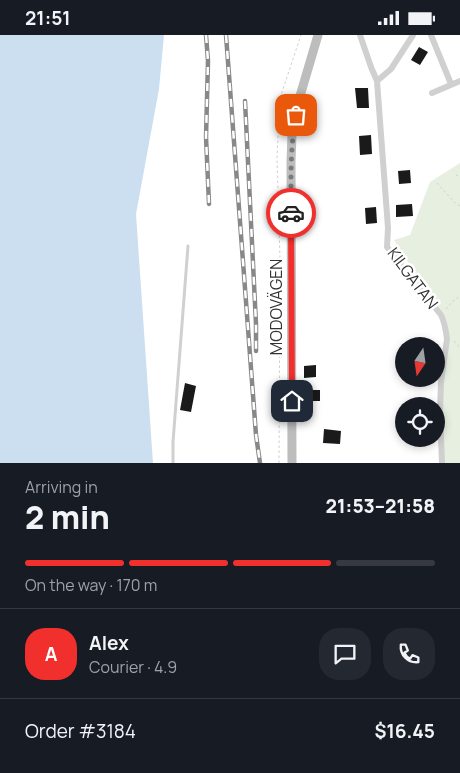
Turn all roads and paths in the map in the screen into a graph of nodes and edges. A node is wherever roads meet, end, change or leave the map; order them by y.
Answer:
1 (301, 35) edge
2 (318, 35) edge
3 (360, 35) edge
4 (413, 35) edge
5 (431, 35) edge
6 (376, 81) junction
7 (460, 81) edge
8 (451, 84) junction
9 (432, 93) dead end
10 (456, 175) dead end
11 (460, 177) edge
12 (437, 183) dead end
13 (460, 206) edge
14 (188, 246) dead end
15 (460, 296) edge
16 (441, 315) junction
17 (173, 463) edge
18 (279, 463) edge
19 (292, 463) edge
20 (442, 463) edge

1 - 18 path
2 - 19 main road, MODOVÄGEN
3 - 6 street, KILGATAN
4 - 6 street
5 - 8 street
6 - 16 street, KILGATAN
7 - 8 street
8 - 9 street
10 - 11 path
12 - 13 path
14 - 17 lane
15 - 16 path
16 - 20 street, KILGATAN

